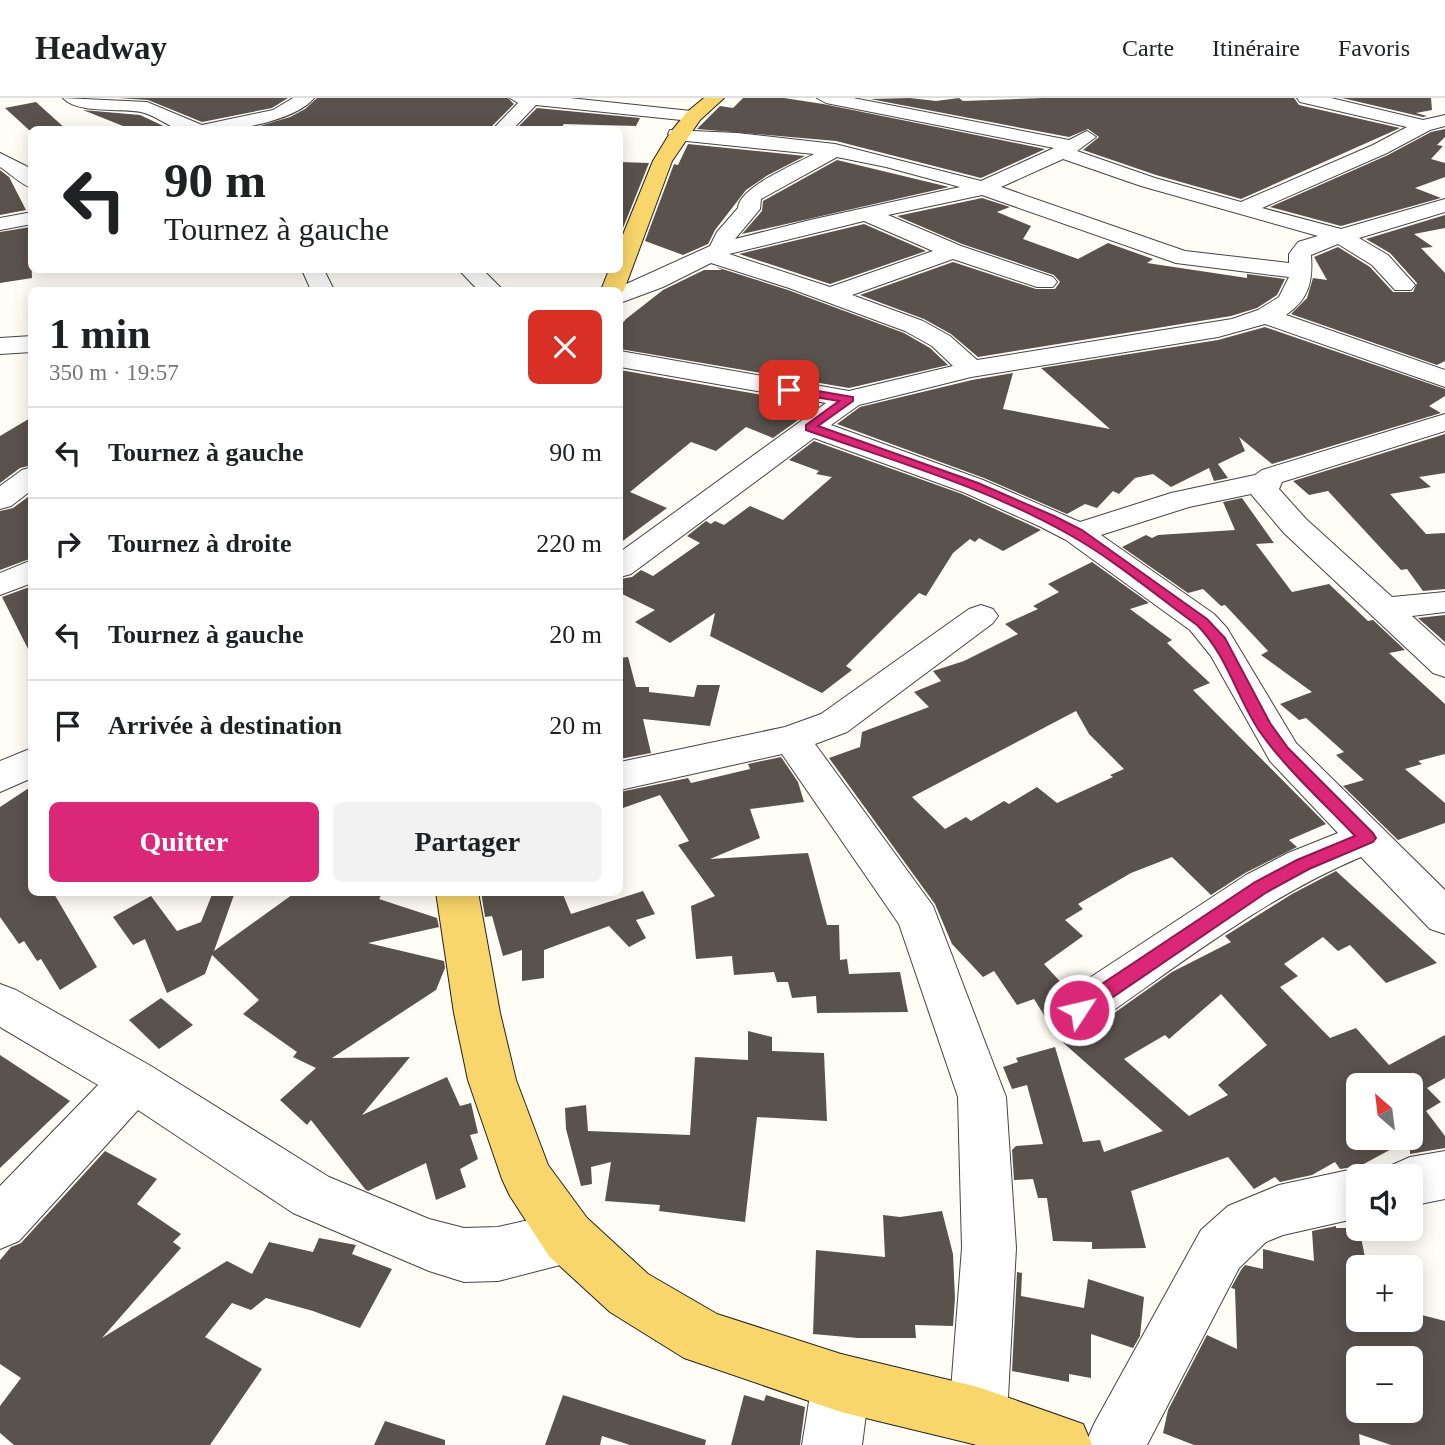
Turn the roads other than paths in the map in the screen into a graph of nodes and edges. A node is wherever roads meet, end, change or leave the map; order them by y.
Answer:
1 (72, 98) edge
2 (305, 98) edge
3 (715, 98) edge
4 (826, 98) edge
5 (1306, 98) edge
6 (525, 99) edge
7 (691, 116) junction
8 (1445, 120) edge
9 (188, 126) edge
10 (224, 126) edge
11 (504, 126) edge
12 (1423, 126) junction
13 (677, 134) junction
14 (1073, 145) junction
15 (835, 150) junction
16 (0, 159) edge
17 (28, 178) edge
18 (980, 189) junction
19 (1445, 205) edge
20 (1244, 208) junction
21 (867, 214) junction
22 (28, 219) edge
23 (0, 224) edge
24 (1340, 236) junction
25 (953, 251) junction
26 (714, 253) junction
27 (623, 261) edge
28 (1301, 271) junction
29 (473, 273) edge
30 (1045, 282) dead end
31 (1403, 285) dead end
32 (488, 287) edge
33 (623, 295) edge
34 (830, 295) junction
35 (1264, 316) junction
36 (28, 344) edge
37 (0, 346) edge
38 (623, 360) edge
39 (971, 369) junction
40 (1445, 379) edge
41 (849, 399) junction
42 (1445, 422) edge
43 (810, 427) junction
44 (28, 479) edge
45 (1265, 482) junction
46 (0, 501) edge
47 (28, 511) edge
48 (1077, 533) junction
49 (623, 565) edge
50 (28, 572) edge
51 (0, 585) edge
52 (1445, 602) edge
53 (1382, 609) junction
54 (981, 616) dead end
55 (1445, 665) edge
56 (791, 739) junction
57 (28, 763) edge
58 (623, 775) edge
59 (0, 778) edge
60 (1367, 838) junction
61 (458, 896) edge
62 (1445, 917) edge
63 (0, 1004) edge
64 (1079, 1010) dead end
65 (134, 1081) junction
66 (1445, 1175) edge
67 (1423, 1179) edge
68 (1346, 1196) edge
69 (0, 1223) edge
70 (568, 1237) junction
71 (841, 1383) junction
72 (978, 1416) junction
73 (832, 1445) edge
74 (1062, 1445) edge
75 (1115, 1445) edge

1 - 9 street
2 - 10 street
3 - 7 main road
4 - 14 street
5 - 12 street
6 - 7 street
6 - 11 street
7 - 13 main road
8 - 12 street
12 - 20 street
13 - 15 street
13 - 27 main road
14 - 18 street
14 - 20 street
15 - 18 street
15 - 26 street
16 - 17 street
18 - 21 street
18 - 28 street
19 - 24 street
20 - 24 street
21 - 25 street
21 - 26 street
22 - 23 street
24 - 28 street
24 - 31 street
25 - 30 street
25 - 34 street
26 - 33 street
26 - 34 street
28 - 35 street
29 - 32 street
34 - 39 street
35 - 39 street
35 - 40 street
36 - 37 street
38 - 41 street
39 - 41 street
41 - 43 street
42 - 45 street
43 - 48 street
43 - 49 street
44 - 46 street
45 - 48 street
45 - 53 street
46 - 47 street
48 - 60 street
50 - 51 street
52 - 53 street
53 - 55 street
54 - 56 street
56 - 58 street
56 - 72 street
57 - 59 street
60 - 62 street
60 - 64 street
61 - 70 main road
63 - 65 street
65 - 69 street
65 - 70 street
66 - 67 street
68 - 75 street
70 - 71 main road
71 - 72 main road
71 - 73 street
72 - 74 main road

